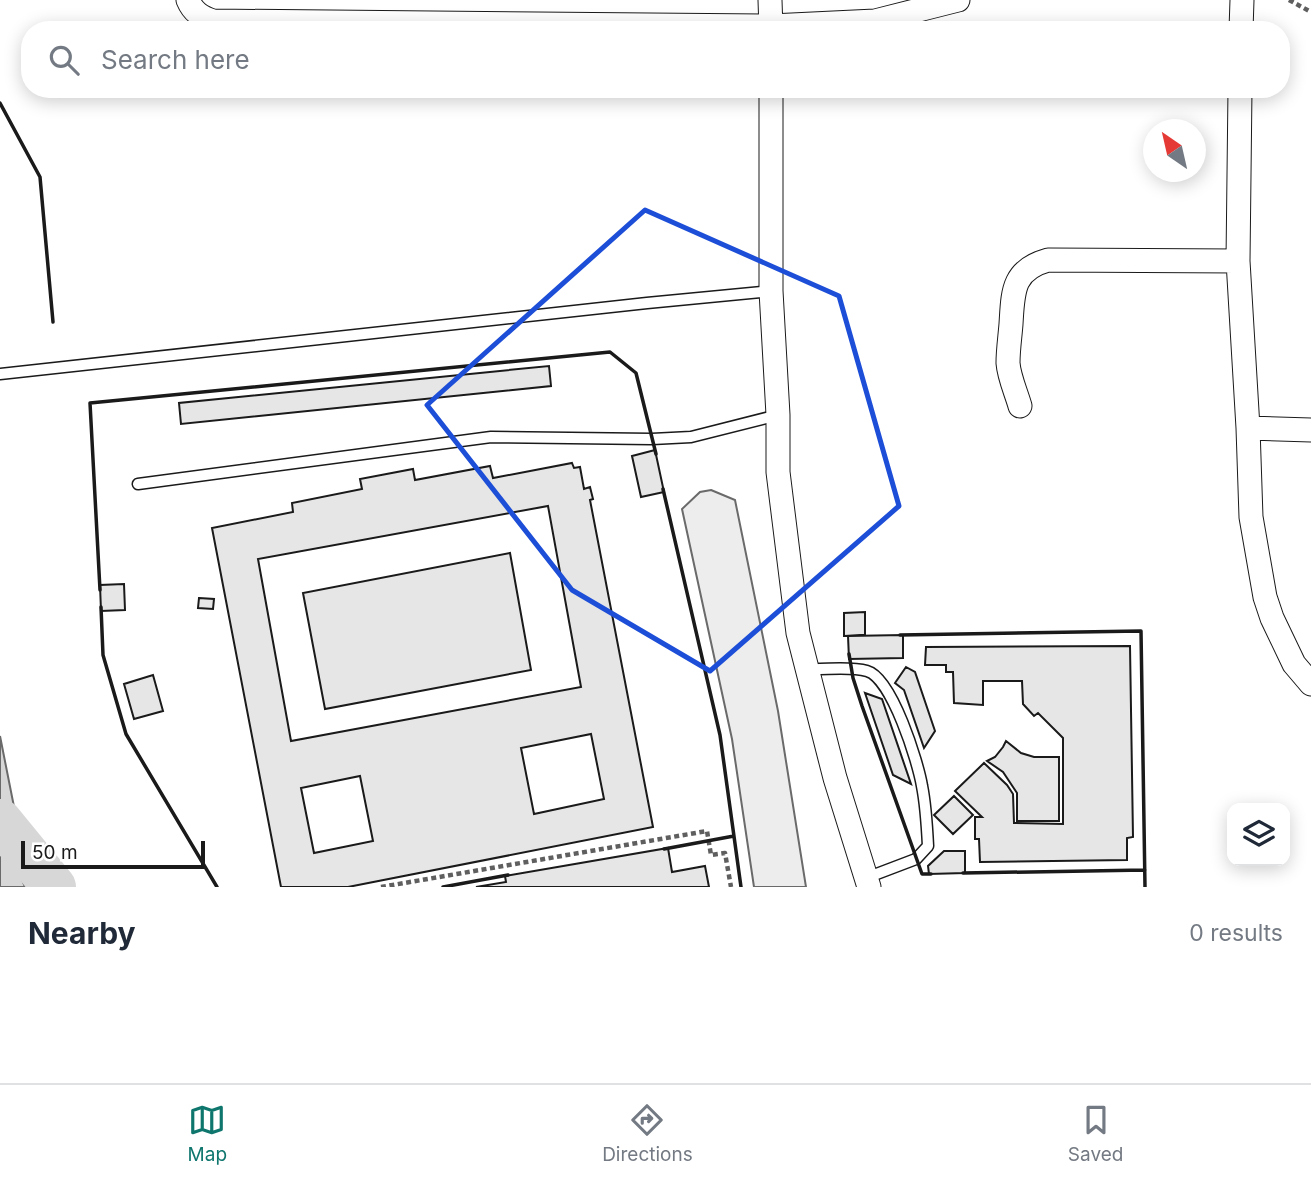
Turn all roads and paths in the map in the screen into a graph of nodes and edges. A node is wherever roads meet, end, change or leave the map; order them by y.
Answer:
1 (188, 0) edge
2 (770, 0) edge
3 (958, 0) edge
4 (1242, 0) edge
5 (1289, 0) edge
6 (1311, 12) edge
7 (213, 21) edge
8 (771, 21) edge
9 (875, 21) edge
10 (1241, 21) edge
11 (771, 98) edge
12 (1240, 98) edge
13 (1238, 261) junction
14 (771, 291) junction
15 (6, 373) edge
16 (1020, 406) dead end
17 (778, 415) junction
18 (1248, 428) junction
19 (1311, 430) edge
20 (138, 484) dead end
21 (807, 669) junction
22 (1311, 684) edge
23 (868, 883) edge
24 (381, 887) edge
25 (731, 887) edge

1 - 7 street
2 - 8 street
3 - 9 street
4 - 10 street
5 - 6 path
11 - 14 street
12 - 13 street
13 - 16 street
13 - 18 street
14 - 15 lane
14 - 17 street
17 - 20 lane
17 - 21 street
18 - 19 street
18 - 22 street
21 - 23 street
21 - 23 lane
24 - 25 path

